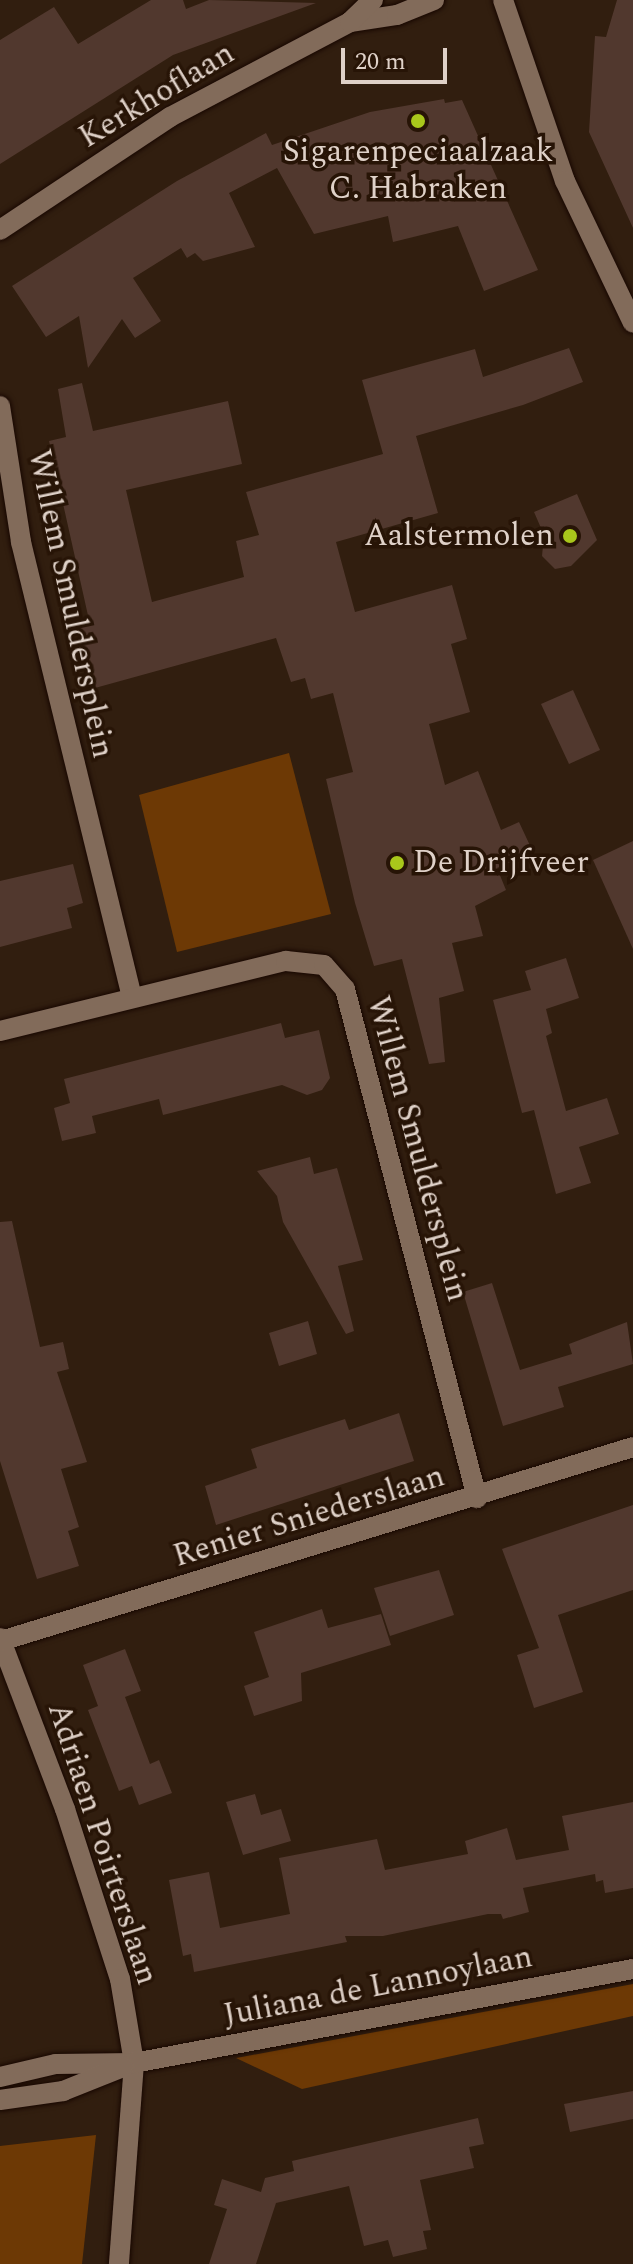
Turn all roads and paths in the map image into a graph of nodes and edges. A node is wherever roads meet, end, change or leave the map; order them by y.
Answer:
1 (373, 0) edge
2 (434, 0) edge
3 (503, 0) edge
4 (350, 22) junction
5 (0, 230) edge
6 (625, 284) edge
7 (633, 323) edge
8 (0, 406) edge
9 (132, 998) junction
10 (0, 1031) edge
11 (633, 1447) edge
12 (477, 1498) junction
13 (0, 1639) edge
14 (633, 1969) edge
15 (134, 2063) junction
16 (0, 2077) edge
17 (0, 2100) edge
18 (119, 2264) edge

1 - 4 street, Kerkhoflaan
2 - 4 street, Kerkhoflaan
3 - 6 street
4 - 5 street, Kerkhoflaan
6 - 7 street
8 - 9 street, Willem Smuldersplein
9 - 10 street, Willem Smuldersplein
9 - 12 street, Willem Smuldersplein
11 - 12 street, Renier Sniederslaan
12 - 13 street, Renier Sniederslaan
13 - 15 street, Adriaen Poirterslaan
14 - 15 street, Juliana de Lannoylaan
15 - 16 street, Juliana de Lannoylaan
15 - 17 street, Juliana de Lannoylaan
15 - 18 street, Adriaen Poirterslaan

